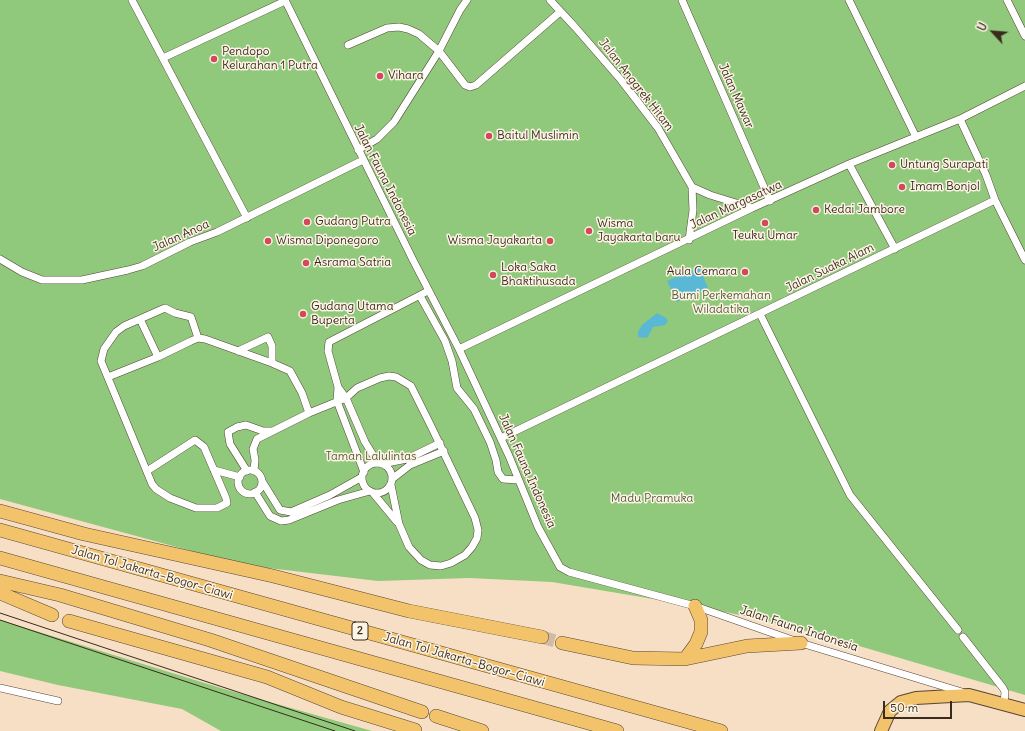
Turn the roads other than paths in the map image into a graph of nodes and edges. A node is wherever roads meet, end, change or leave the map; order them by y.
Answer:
1 (132, 0) edge
2 (285, 0) edge
3 (467, 0) edge
4 (550, 0) edge
5 (682, 0) edge
6 (849, 0) edge
7 (1007, 0) edge
8 (560, 12) junction
9 (1025, 36) edge
10 (348, 45) dead end
11 (439, 51) junction
12 (163, 58) junction
13 (1025, 86) edge
14 (960, 118) junction
15 (916, 136) junction
16 (358, 150) junction
17 (363, 160) junction
18 (849, 164) junction
19 (692, 187) junction
20 (996, 200) junction
21 (770, 201) junction
22 (752, 208) junction
23 (247, 218) junction
24 (689, 240) junction
25 (895, 249) junction
26 (0, 259) edge
27 (1025, 260) edge
28 (428, 291) junction
29 (420, 296) junction
30 (760, 314) junction
31 (140, 319) junction
32 (198, 338) junction
33 (238, 350) junction
34 (459, 350) junction
35 (158, 357) junction
36 (272, 362) junction
37 (108, 377) junction
38 (338, 387) junction
39 (346, 398) junction
40 (337, 401) junction
41 (309, 413) junction
42 (274, 430) junction
43 (501, 438) junction
44 (440, 443) junction
45 (444, 451) junction
46 (380, 464) junction
47 (148, 470) junction
48 (214, 470) junction
49 (250, 471) junction
50 (363, 475) junction
51 (240, 477) junction
52 (518, 480) junction
53 (262, 481) junction
54 (391, 482) junction
55 (255, 492) junction
56 (372, 492) junction
57 (0, 511) edge
58 (399, 524) junction
59 (0, 530) edge
60 (0, 558) edge
61 (0, 581) edge
62 (0, 593) edge
63 (695, 606) junction
64 (52, 615) dead end
65 (69, 621) dead end
66 (958, 630) dead end
67 (963, 637) dead end
68 (542, 638) tunnel mouth
69 (562, 643) tunnel mouth
70 (801, 643) junction
71 (685, 658) junction
72 (0, 688) edge
73 (969, 695) junction
74 (58, 702) dead end
75 (1004, 703) junction
76 (1025, 710) edge
77 (422, 712) dead end
78 (436, 716) dead end
79 (882, 728) edge
80 (415, 730) edge
81 (482, 731) edge
82 (617, 731) edge
83 (721, 731) edge

1 - 12 street
2 - 12 street
2 - 16 street, Jalan Fauna Indonesia
3 - 11 street
4 - 8 street, Jalan Anggrek Hitam
5 - 21 street, Jalan Mawar
6 - 15 street
7 - 9 street
8 - 11 street
8 - 19 street, Jalan Anggrek Hitam
10 - 11 street
11 - 16 street
12 - 23 street
13 - 14 street, Jalan Margasatwa
14 - 15 street, Jalan Margasatwa
14 - 20 street
15 - 18 street, Jalan Margasatwa
16 - 17 street, Jalan Fauna Indonesia
17 - 23 street, Jalan Anoa
17 - 28 street, Jalan Fauna Indonesia
18 - 21 street, Jalan Margasatwa
18 - 25 street
19 - 22 street
19 - 24 street, Jalan Anggrek Hitam
20 - 25 street, Jalan Suaka Alam
20 - 27 street
21 - 22 street, Jalan Margasatwa
22 - 24 street, Jalan Margasatwa
23 - 26 street, Jalan Anoa
24 - 34 street, Jalan Margasatwa
25 - 30 street, Jalan Suaka Alam
28 - 29 street
28 - 34 street, Jalan Fauna Indonesia
29 - 38 street
29 - 52 street
30 - 43 street, Jalan Suaka Alam
30 - 66 street
31 - 32 street
31 - 35 street
31 - 37 street
32 - 33 street
32 - 35 street
33 - 36 street
33 - 36 street
34 - 43 street, Jalan Fauna Indonesia
35 - 37 street
36 - 41 street
37 - 47 street
38 - 39 street
38 - 40 street
39 - 40 street
39 - 44 street
39 - 46 street
40 - 41 street
40 - 50 street
41 - 42 street
42 - 49 street
42 - 49 street
43 - 52 street, Jalan Fauna Indonesia
44 - 45 street
44 - 46 street
45 - 54 street
45 - 58 street
46 - 50 street
46 - 54 street
47 - 48 street
47 - 48 street
48 - 51 street
49 - 51 street
49 - 53 street
50 - 53 street
50 - 56 street
51 - 55 street
52 - 63 street, Jalan Fauna Indonesia
53 - 55 street
54 - 56 street
54 - 58 street
55 - 56 street
56 - 58 street
57 - 68 highway
59 - 83 highway, Jalan Tol Jakarta–Bogor–Ciawi / 2
60 - 82 highway, 2
61 - 77 highway
62 - 64 highway
63 - 70 street, Jalan Fauna Indonesia
63 - 71 highway
65 - 80 highway
67 - 75 street
69 - 71 highway
70 - 71 highway
70 - 73 street, Jalan Fauna Indonesia
72 - 74 street
73 - 75 highway
73 - 79 highway
75 - 76 highway
78 - 81 highway

